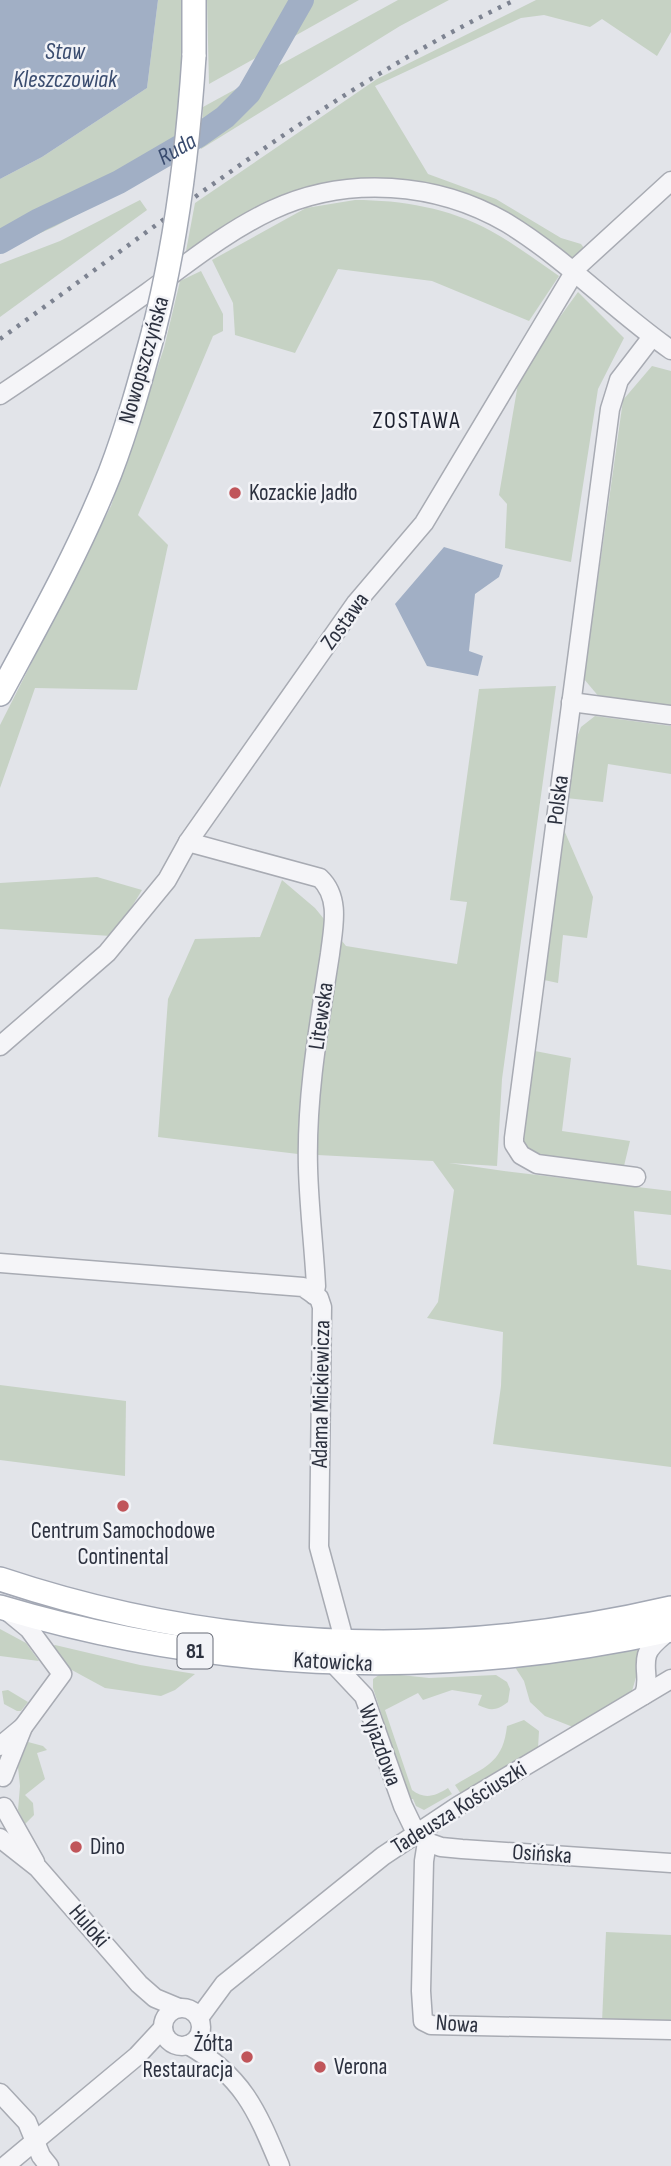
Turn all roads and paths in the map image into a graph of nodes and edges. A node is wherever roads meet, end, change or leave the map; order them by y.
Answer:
1 (194, 0) edge
2 (671, 181) edge
3 (574, 273) junction
4 (652, 337) junction
5 (671, 350) edge
6 (0, 395) edge
7 (0, 694) edge
8 (571, 702) junction
9 (671, 715) edge
10 (188, 842) junction
11 (0, 1046) edge
12 (636, 1177) dead end
13 (0, 1263) edge
14 (314, 1295) junction
15 (0, 1579) edge
16 (2, 1607) edge
17 (668, 1619) edge
18 (345, 1643) junction
19 (334, 1663) junction
20 (671, 1679) edge
21 (644, 1695) junction
22 (23, 1727) junction
23 (0, 1746) edge
24 (1, 1776) edge
25 (2, 1810) edge
26 (0, 1838) edge
27 (421, 1838) junction
28 (671, 1863) edge
29 (38, 1868) junction
30 (139, 1984) junction
31 (224, 1984) junction
32 (181, 2008) junction
33 (671, 2030) edge
34 (180, 2032) junction
35 (0, 2093) edge
36 (35, 2141) junction
37 (5, 2166) edge
38 (49, 2166) edge
39 (280, 2166) edge

1 - 7 main road, Nowopszczyńska, bridge
2 - 3 street, Zostawa
3 - 4 street
3 - 6 street
3 - 10 street, Zostawa
4 - 5 street
4 - 8 street, Polska
8 - 9 street
8 - 12 street, Polska
10 - 11 street, Zostawa
10 - 14 street, Litewska
13 - 14 street, Adama Mickiewicza
14 - 18 street, Adama Mickiewicza
15 - 18 main road, Katowicka / 81
16 - 19 main road, Katowicka / 81
16 - 22 street
17 - 18 main road, Katowicka / 81
17 - 19 main road, Katowicka / 81
17 - 21 street
19 - 27 street, Wyjazdowa
20 - 21 street, Tadeusza Kościuszki
21 - 27 street, Tadeusza Kościuszki
22 - 23 street
22 - 24 street
24 - 25 street
25 - 29 street, Huloki
26 - 29 street, Huloki
27 - 28 street, Osińska
27 - 31 street, Tadeusza Kościuszki
27 - 33 street, Nowa
29 - 30 street, Huloki
30 - 32 street, Huloki
30 - 34 street, Huloki
31 - 32 street, Tadeusza Kościuszki
31 - 34 street, Tadeusza Kościuszki
32 - 34 street, Tadeusza Kościuszki
34 - 36 street, Tadeusza Kościuszki
34 - 39 street
35 - 36 street
36 - 37 street, Tadeusza Kościuszki
36 - 38 street

